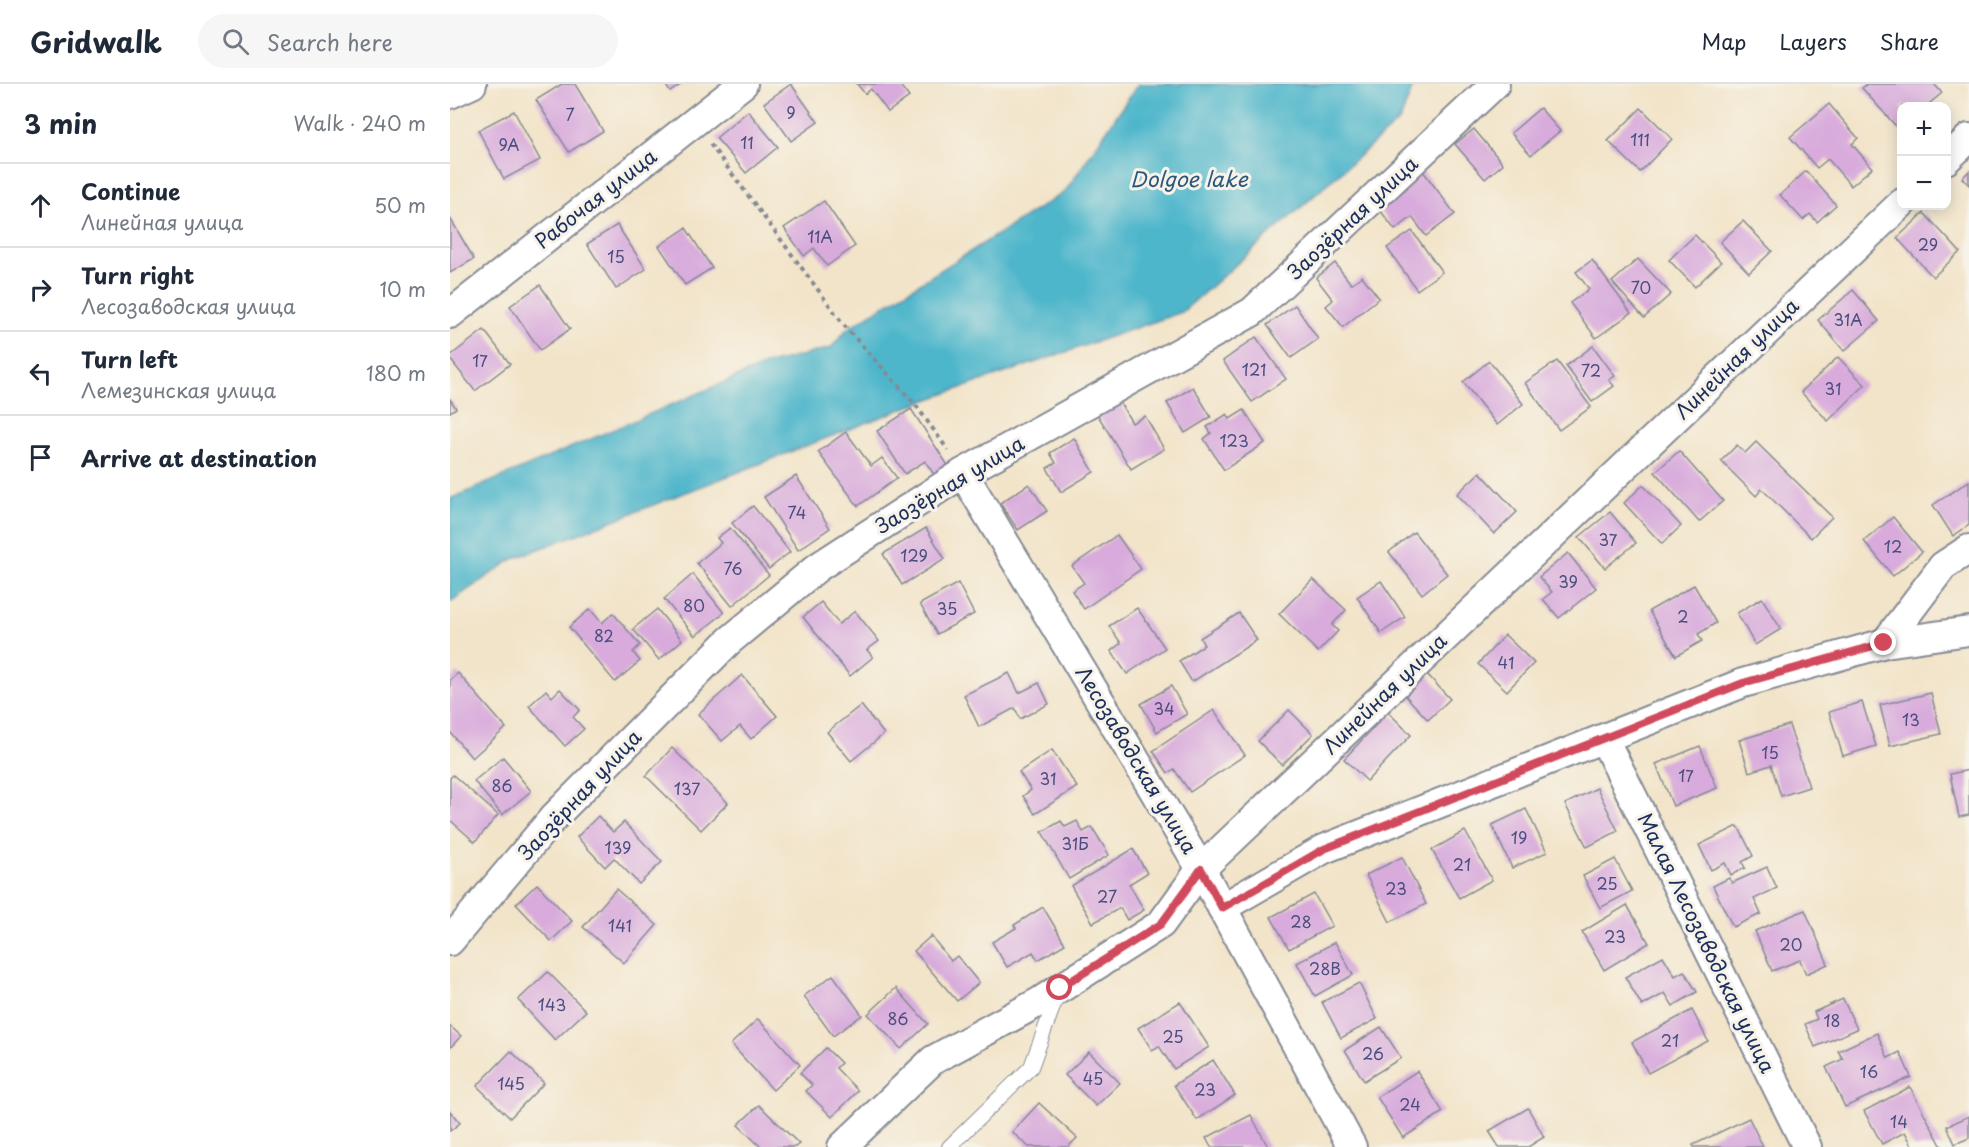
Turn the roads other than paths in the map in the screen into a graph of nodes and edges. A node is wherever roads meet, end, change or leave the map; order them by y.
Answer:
1 (472, 84) edge
2 (742, 84) edge
3 (1496, 84) edge
4 (450, 94) edge
5 (1969, 138) edge
6 (1951, 156) edge
7 (1897, 208) edge
8 (450, 314) edge
9 (963, 473) junction
10 (1969, 549) edge
11 (1969, 631) edge
12 (1884, 643) junction
13 (1604, 739) junction
14 (1201, 869) junction
15 (1222, 908) junction
16 (450, 941) edge
17 (1060, 988) junction
18 (842, 1147) edge
19 (949, 1147) edge
20 (1352, 1147) edge
21 (1808, 1147) edge

1 - 4 street
2 - 8 street, Рабочая улица
3 - 9 street, Заозёрная улица
5 - 6 street
7 - 14 street, Линейная улица
9 - 14 street, Лесозаводская улица
9 - 16 street, Заозёрная улица
10 - 12 street
11 - 12 street
12 - 13 street
13 - 15 street
13 - 21 street, Малая Лесозаводская улица
14 - 15 street, Лесозаводская улица
14 - 17 street, Линейная улица
15 - 20 street, Лесозаводская улица
17 - 18 street, Линейная улица
17 - 19 lane

